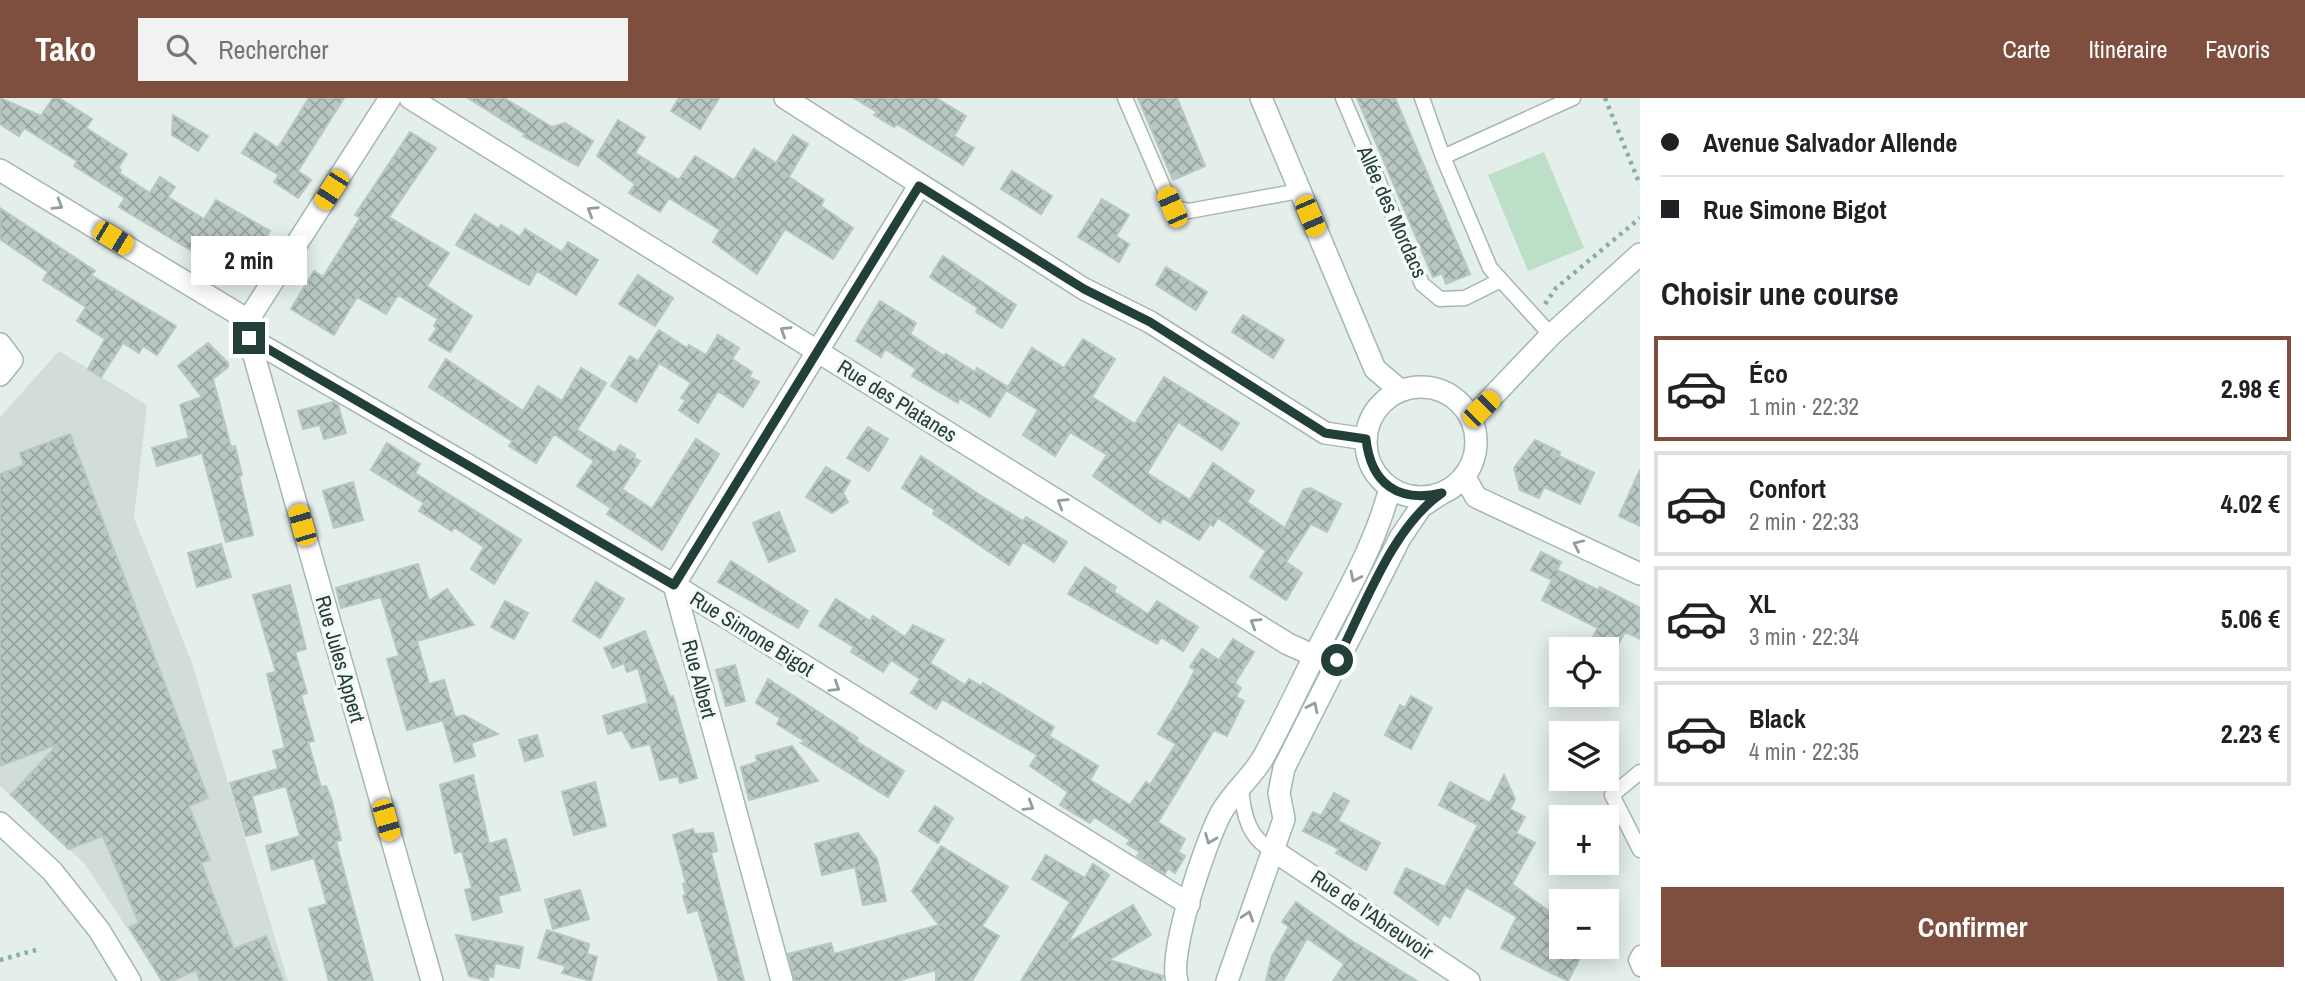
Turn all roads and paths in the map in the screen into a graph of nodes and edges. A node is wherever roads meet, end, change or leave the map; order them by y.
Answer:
1 (390, 98) edge
2 (410, 98) edge
3 (785, 98) edge
4 (1125, 98) edge
5 (1261, 98) edge
6 (1343, 98) edge
7 (1422, 98) edge
8 (1573, 98) edge
9 (1605, 98) edge
10 (1443, 157) junction
11 (0, 170) edge
12 (919, 186) junction
13 (1640, 186) edge
14 (1299, 191) junction
15 (1640, 218) edge
16 (1640, 254) edge
17 (1501, 280) junction
18 (248, 329) junction
19 (1551, 335) junction
20 (818, 352) junction
21 (1401, 391) junction
22 (1471, 419) junction
23 (1366, 439) junction
24 (1464, 476) junction
25 (1390, 488) junction
26 (1442, 493) junction
27 (1640, 574) edge
28 (674, 585) junction
29 (1315, 656) junction
30 (1640, 772) edge
31 (1244, 785) junction
32 (1279, 793) junction
33 (0, 823) edge
34 (1640, 850) edge
35 (1273, 851) junction
36 (1189, 904) junction
37 (36, 950) dead end
38 (1640, 953) edge
39 (0, 960) edge
40 (1640, 969) edge
41 (130, 981) edge
42 (432, 981) edge
43 (782, 981) edge
44 (1177, 981) edge
45 (1227, 981) edge
46 (1469, 981) edge

1 - 18 street
20 -> 2 street, Rue des Platanes
3 - 12 street
4 - 14 lane
5 - 14 street
6 - 17 lane, Allée des Mordacs
7 - 10 lane
8 - 10 lane
9 - 13 path
10 - 17 lane
11 -> 18 street, Rue Simone Bigot
12 - 20 street
12 - 23 street
14 - 21 street
15 - 19 path
16 - 19 street
17 - 19 lane
18 - 28 street, Rue Simone Bigot
18 - 42 street, Rue Jules Appert
19 - 22 street
20 - 28 street
29 -> 20 street, Rue des Platanes
21 - 22 street
21 - 23 street
22 - 24 street
23 - 25 street
24 - 26 street
27 -> 24 street
25 - 26 street
25 -> 29 street
32 -> 26 street
28 -> 36 street, Rue Simone Bigot
28 - 43 street, Rue Albert
29 - 31 street
30 - 34 lane
31 - 32 street
31 - 35 lane
31 -> 36 street
32 - 35 street
33 - 41 street
45 -> 35 street
35 - 46 street, Rue de l'Abreuvoir
36 - 44 street
37 - 39 path
38 - 40 lane

